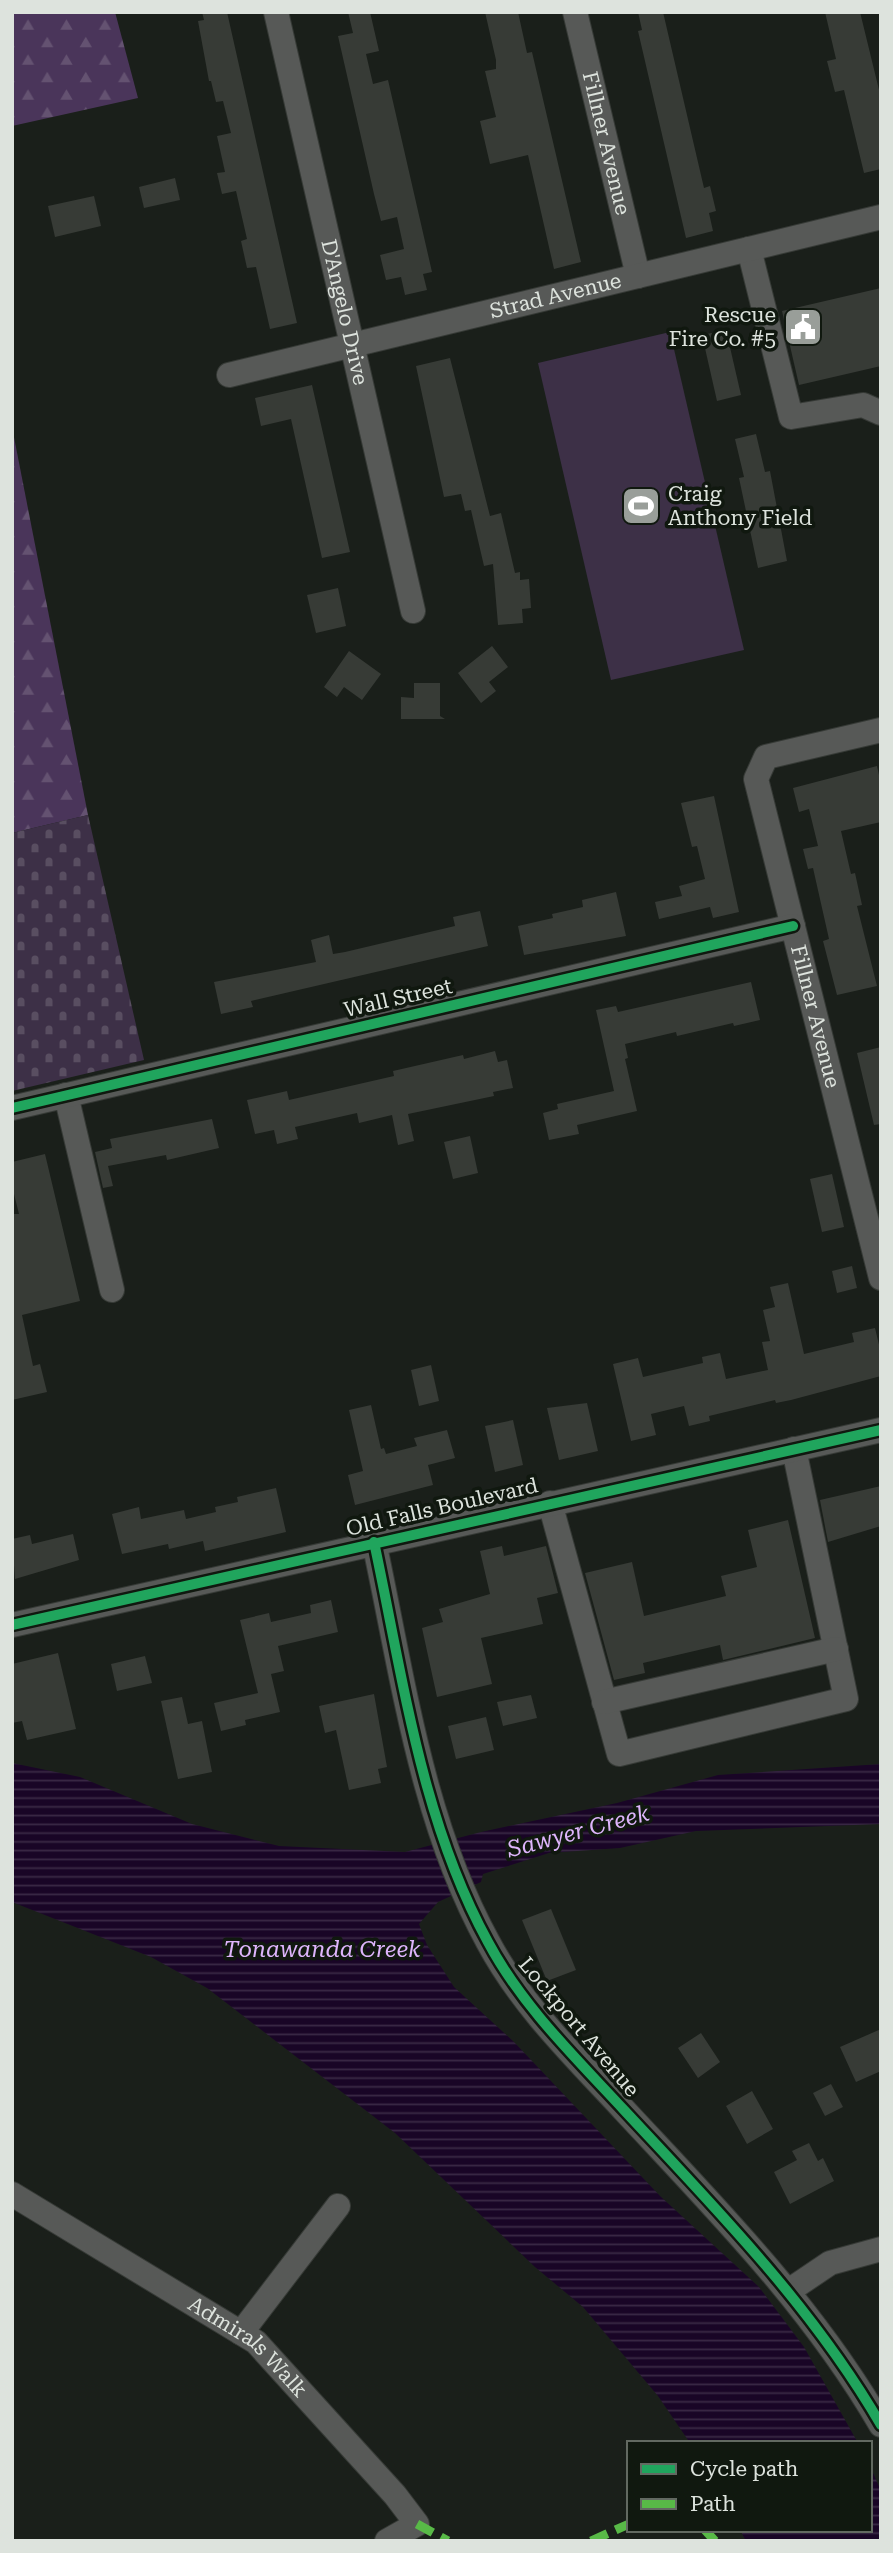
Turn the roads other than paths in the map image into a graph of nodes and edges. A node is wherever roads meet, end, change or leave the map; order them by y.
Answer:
1 (276, 12) edge
2 (575, 12) edge
3 (881, 217) edge
4 (749, 249) junction
5 (638, 276) junction
6 (351, 344) junction
7 (229, 374) dead end
8 (881, 413) edge
9 (414, 611) dead end
10 (881, 730) edge
11 (793, 926) junction
12 (66, 1095) junction
13 (12, 1108) edge
14 (881, 1278) edge
15 (112, 1290) dead end
16 (881, 1430) edge
17 (794, 1449) junction
18 (550, 1503) junction
19 (374, 1542) junction
20 (12, 1625) edge
21 (836, 1649) junction
22 (604, 1702) junction
23 (12, 2194) edge
24 (338, 2206) dead end
25 (881, 2249) edge
26 (790, 2291) junction
27 (241, 2333) junction
28 (881, 2425) edge
29 (387, 2541) edge

1 - 6 street, D'Angelo Drive
2 - 5 street, Fillner Avenue
3 - 4 street, Strad Avenue
4 - 5 street, Strad Avenue
4 - 8 street
5 - 6 street, Strad Avenue
6 - 7 street, Strad Avenue
6 - 9 street, D'Angelo Drive
10 - 11 street, Fillner Avenue
11 - 12 street, Wall Street
11 - 14 street, Fillner Avenue
12 - 13 street, Wall Street
12 - 15 street
16 - 17 street, Old Falls Boulevard
17 - 18 street, Old Falls Boulevard
17 - 21 street
18 - 19 street, Old Falls Boulevard
18 - 22 street
19 - 20 street, Old Falls Boulevard
19 - 26 street, Lockport Avenue
21 - 22 street
21 - 22 street
23 - 27 street, Admirals Walk
24 - 27 street
25 - 26 street
26 - 28 street, Lockport Avenue
27 - 29 street, Admirals Walk

